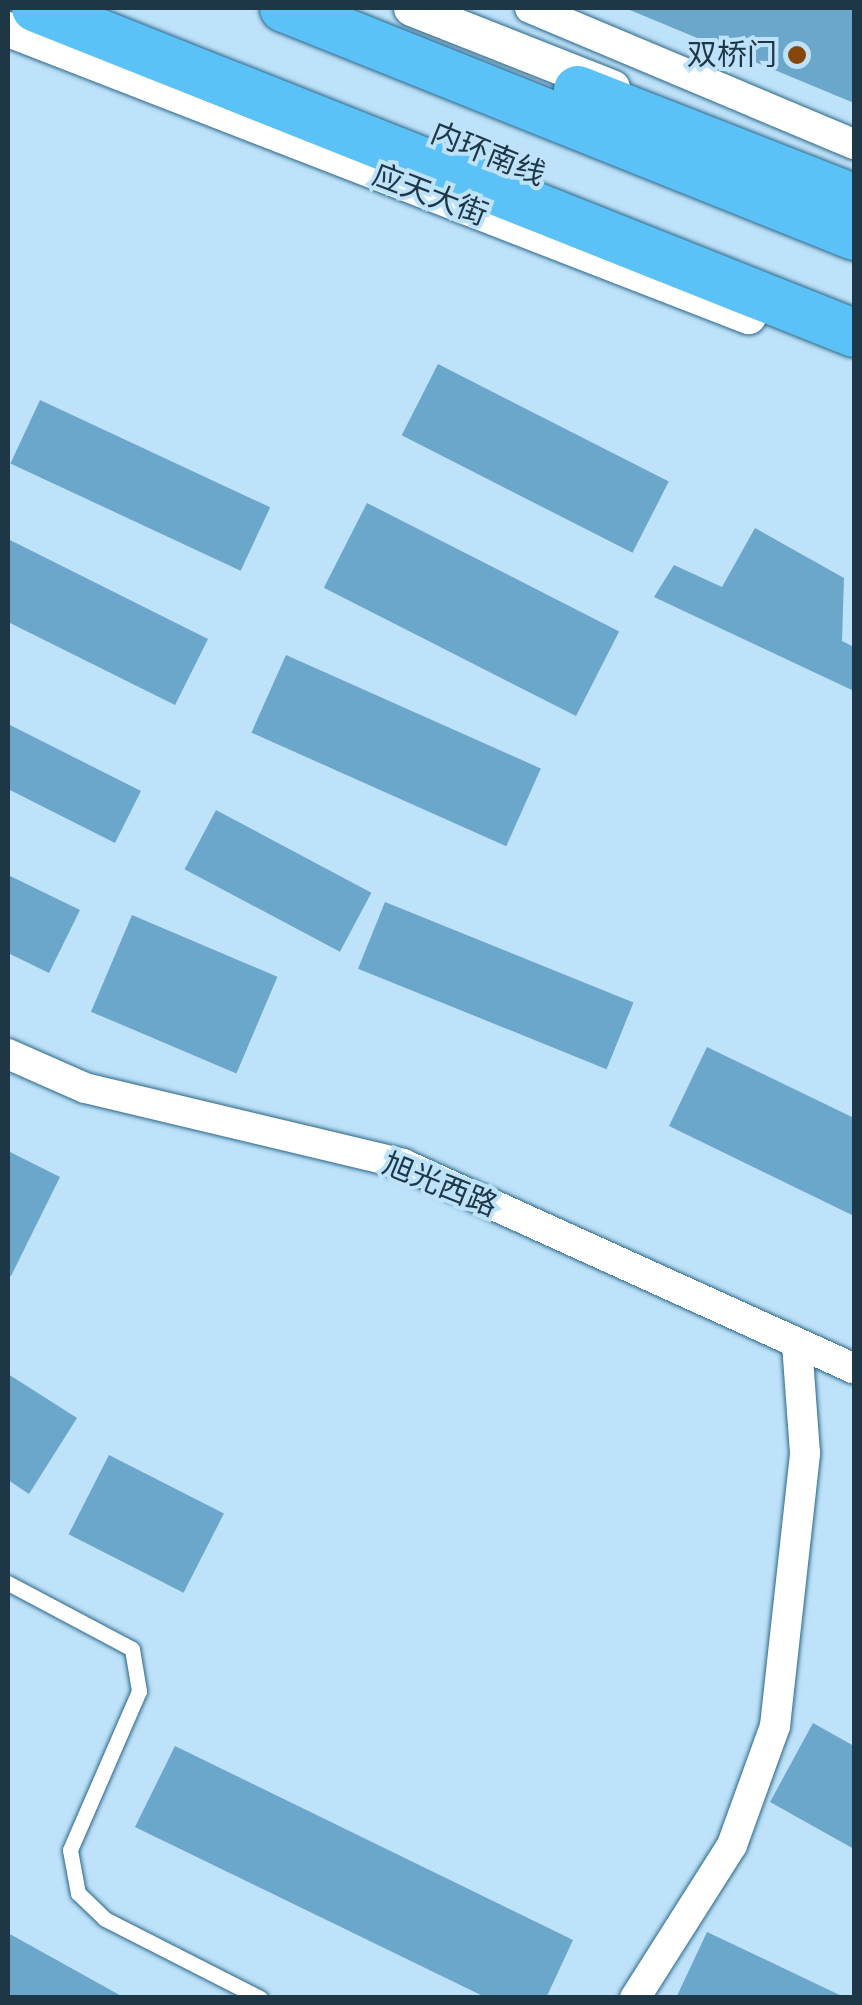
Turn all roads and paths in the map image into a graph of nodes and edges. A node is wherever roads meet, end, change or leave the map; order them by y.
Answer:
1 (36, 8) edge
2 (121, 8) edge
3 (284, 8) edge
4 (368, 8) edge
5 (411, 8) edge
6 (530, 8) edge
7 (8, 29) edge
8 (854, 144) edge
9 (854, 183) edge
10 (854, 198) edge
11 (854, 236) edge
12 (854, 301) edge
13 (854, 333) edge
14 (854, 356) edge
15 (8, 1054) edge
16 (797, 1345) junction
17 (854, 1369) edge
18 (8, 1583) edge
19 (260, 1998) edge
20 (635, 1998) edge

1 - 13 highway
2 - 12 highway, 内环南线
3 - 11 highway, 内环南线
4 - 10 highway
5 - 9 street
6 - 8 street
7 - 14 street, 应天大街
15 - 16 street, 旭光西路
16 - 17 street, 旭光西路
16 - 20 street
18 - 19 lane

